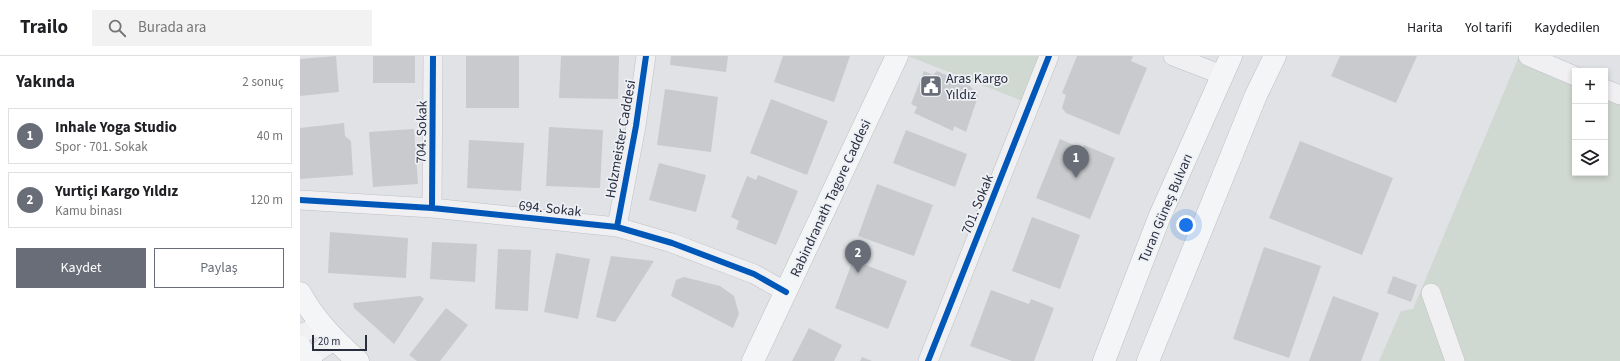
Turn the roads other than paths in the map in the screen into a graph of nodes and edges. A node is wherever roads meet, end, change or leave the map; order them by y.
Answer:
1 (434, 56) edge
2 (646, 56) edge
3 (897, 56) edge
4 (1049, 56) edge
5 (1173, 56) edge
6 (1231, 56) edge
7 (1275, 56) edge
8 (1528, 56) edge
9 (1572, 75) edge
10 (1222, 76) junction
11 (1608, 90) edge
12 (1620, 95) edge
13 (300, 200) edge
14 (432, 208) junction
15 (617, 227) junction
16 (786, 292) junction
17 (300, 293) edge
18 (1431, 293) dead end
19 (328, 333) junction
20 (300, 334) edge
21 (306, 357) edge
22 (358, 361) edge
23 (753, 361) edge
24 (928, 361) edge
25 (1104, 361) edge
26 (1148, 361) edge
27 (1455, 361) edge

1 - 14 street, 704. Sokak
2 - 15 street, Holzmeister Caddesi
3 - 16 main road, Rabindranath Tagore Caddesi
4 - 24 street, 701. Sokak
5 - 10 street
6 - 10 main road, Turan Güneş Bulvarı
7 - 26 main road
8 - 9 street
10 - 25 main road, Turan Güneş Bulvarı
11 - 12 street
13 - 14 street, 694. Sokak
14 - 15 street, 694. Sokak
15 - 16 street, 694. Sokak
16 - 23 main road, Rabindranath Tagore Caddesi
17 - 19 main road
18 - 27 street
19 - 20 street
19 - 21 street
19 - 22 main road

